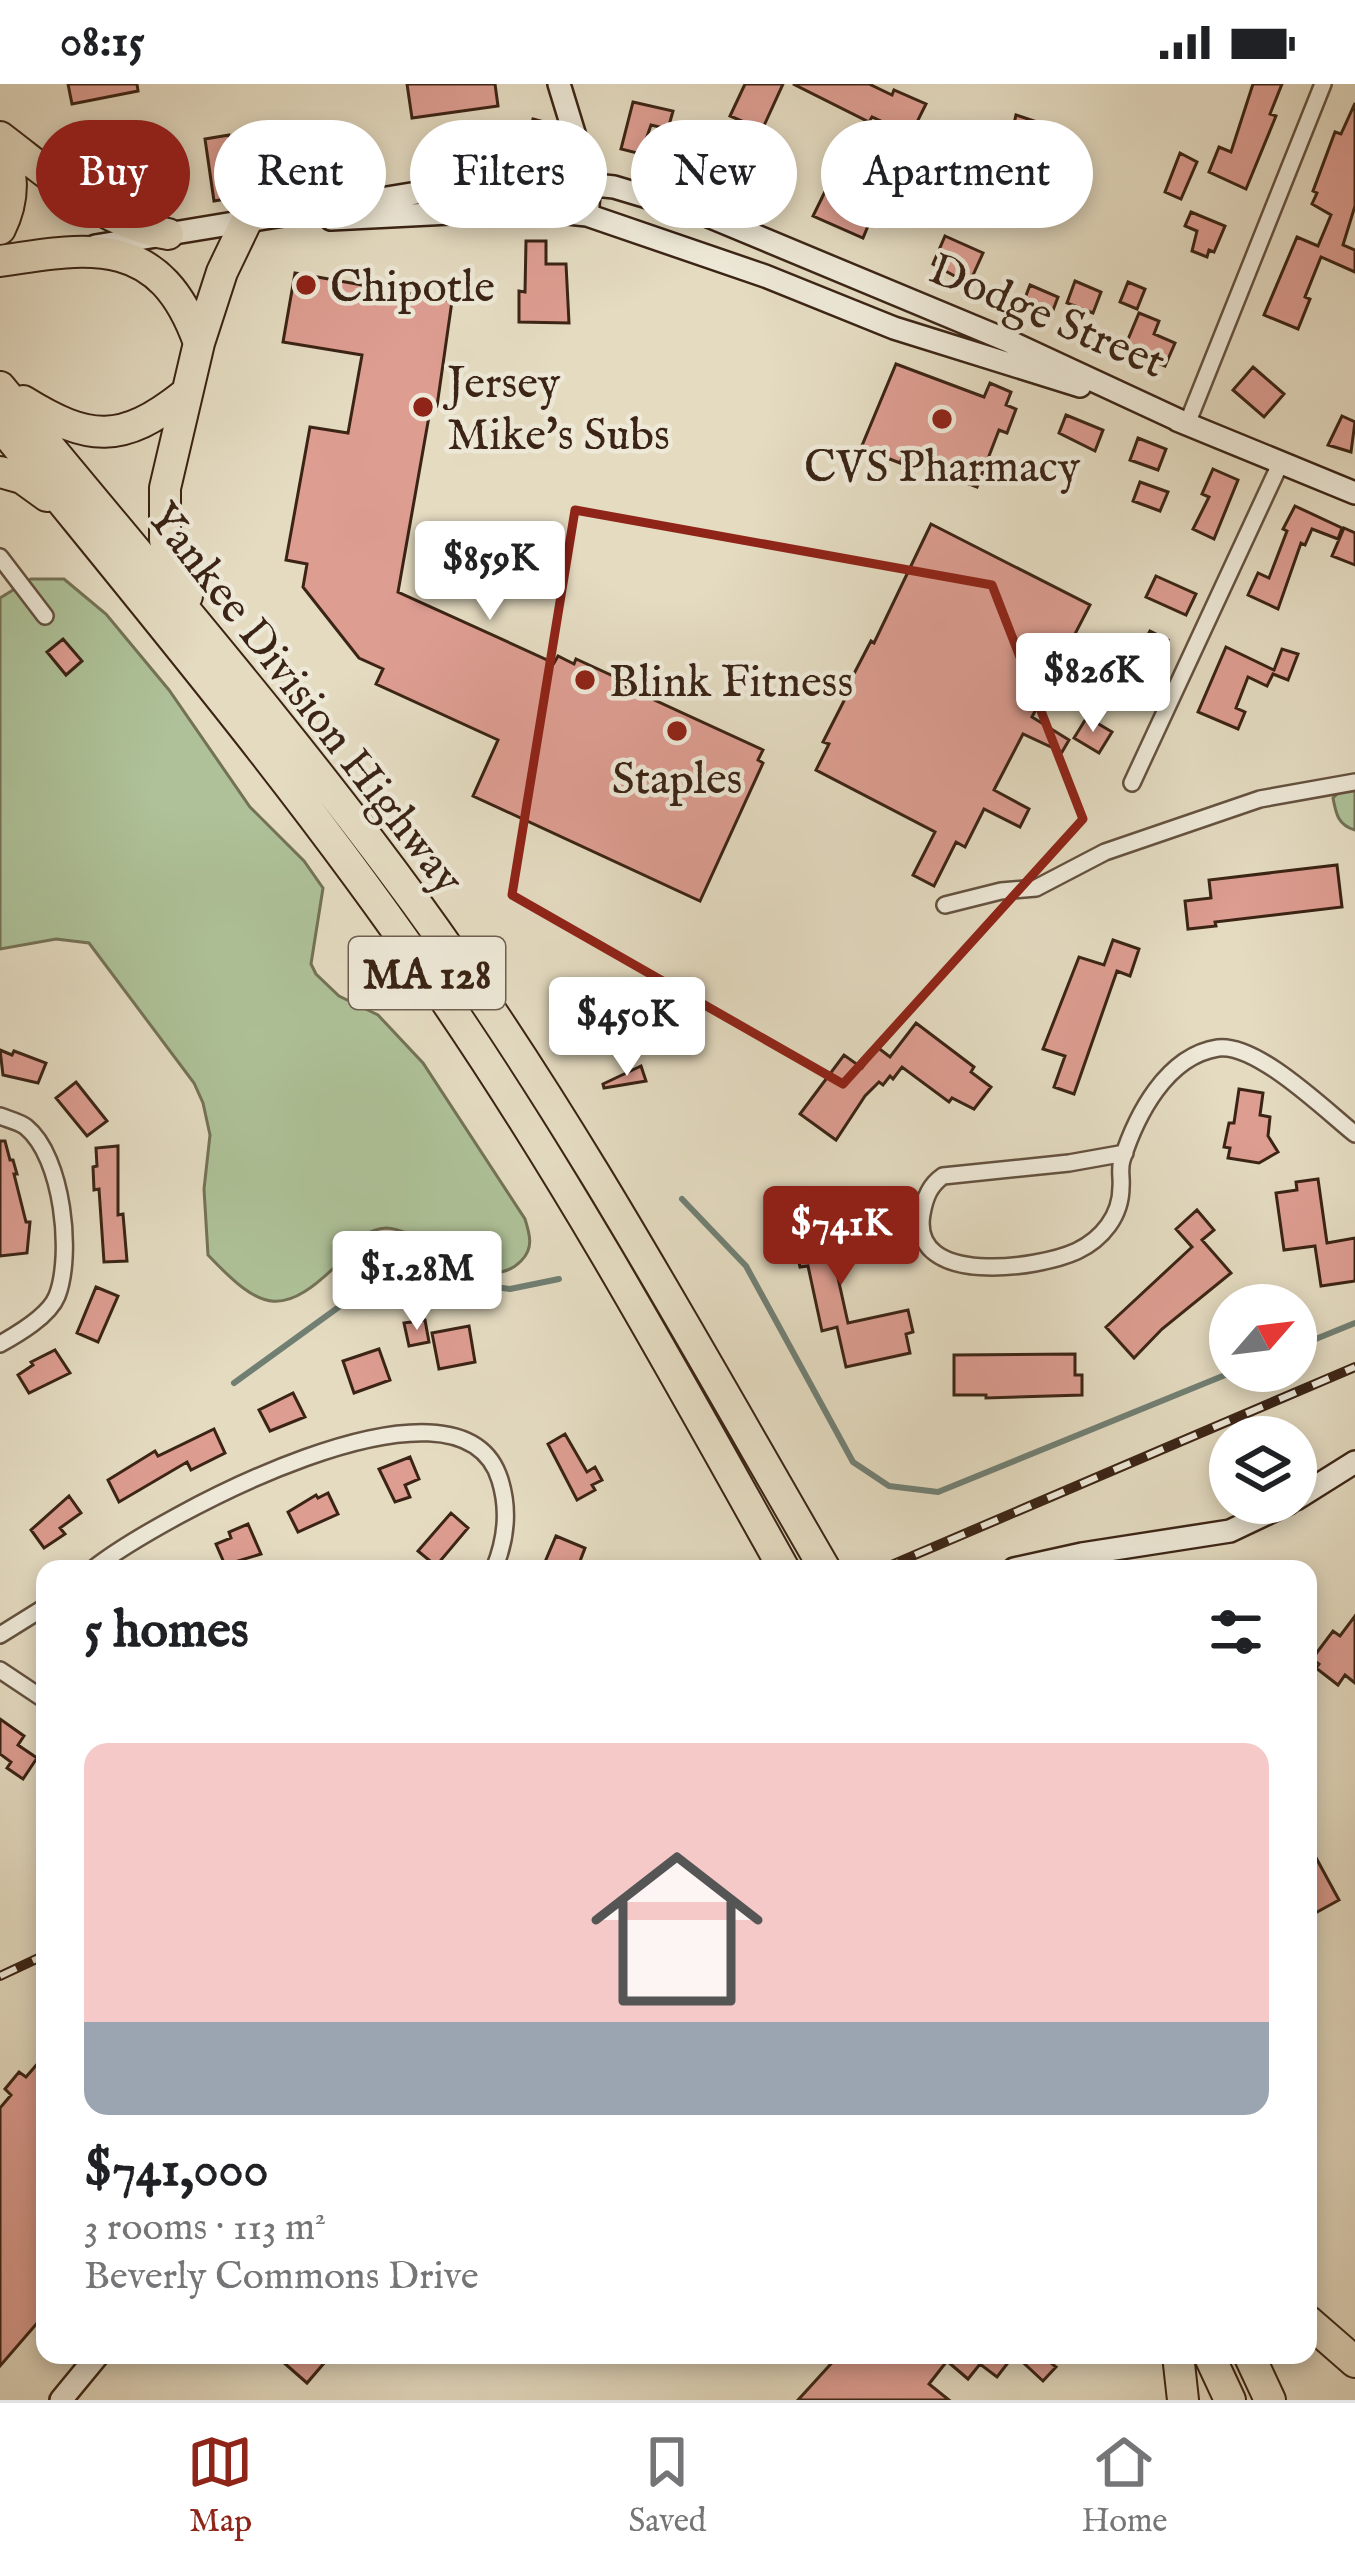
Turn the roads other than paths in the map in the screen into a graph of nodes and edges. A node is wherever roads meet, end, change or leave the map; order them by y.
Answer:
1 (559, 84) edge
2 (1323, 84) edge
3 (570, 120) edge
4 (0, 137) edge
5 (607, 188) edge
6 (607, 222) edge
7 (214, 227) edge
8 (243, 228) edge
9 (0, 229) edge
10 (168, 235) junction
11 (70, 250) junction
12 (0, 261) edge
13 (199, 343) junction
14 (0, 386) edge
15 (184, 394) junction
16 (1187, 424) junction
17 (0, 425) edge
18 (1281, 462) junction
19 (0, 472) edge
20 (1355, 493) edge
21 (98, 546) junction
22 (0, 557) edge
23 (45, 616) dead end
24 (246, 687) junction
25 (1132, 782) dead end
26 (1355, 782) edge
27 (945, 905) dead end
28 (0, 1116) edge
29 (1355, 1134) edge
30 (1125, 1153) junction
31 (0, 1344) edge
32 (1355, 1462) edge
33 (1317, 1486) edge
34 (1244, 1524) edge
35 (104, 1560) edge
36 (498, 1560) edge
37 (779, 1560) edge
38 (819, 1560) edge
39 (1055, 1560) edge
40 (36, 1613) edge
41 (0, 1635) edge
42 (0, 1670) edge
43 (36, 1694) edge
44 (1317, 2328) edge
45 (1355, 2362) edge
46 (91, 2364) edge
47 (1179, 2364) edge
48 (1213, 2364) edge
49 (1253, 2364) edge
50 (61, 2400) edge
51 (1183, 2400) edge
52 (1230, 2400) edge
53 (1270, 2400) edge

1 - 3 main road
2 - 16 street
4 - 9 highway
4 - 10 highway
5 - 16 main road, Dodge Street
6 - 16 main road, Dodge Street
7 - 10 main road, Dodge Street
8 - 13 highway
10 - 11 main road, Dodge Street
11 - 12 highway, Dodge Street
11 - 13 highway
13 - 15 highway
14 - 15 highway
14 - 24 highway, Yankee Division Highway / MA 128
15 - 24 highway
16 - 18 main road, Dodge Street
17 - 21 highway, Yankee Division Highway / MA 128
18 - 20 main road, Dodge Street
18 - 25 street
19 - 21 highway
21 - 37 highway, Yankee Division Highway / MA 128
22 - 23 street
24 - 38 highway, Yankee Division Highway / MA 128
26 - 27 street
28 - 31 street
29 - 30 street
30 - 30 street
32 - 33 main road
34 - 39 main road
35 - 36 street
40 - 41 street
42 - 43 street
44 - 45 highway
46 - 50 main road
47 - 51 highway
48 - 52 highway
49 - 53 highway

